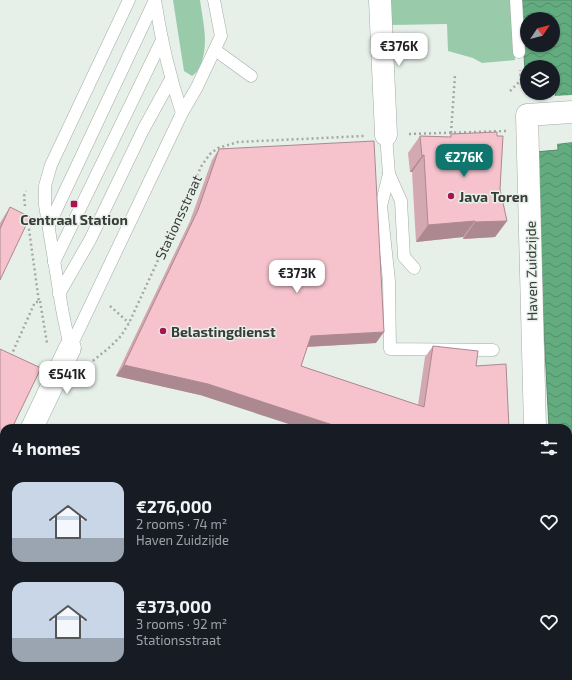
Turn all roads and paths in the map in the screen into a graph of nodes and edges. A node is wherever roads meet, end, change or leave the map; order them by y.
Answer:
1 (129, 0) edge
2 (155, 0) edge
3 (214, 0) edge
4 (380, 0) edge
5 (516, 0) edge
6 (162, 42) junction
7 (215, 50) junction
8 (519, 52) joint
9 (455, 75) dead end
10 (251, 76) dead end
11 (171, 79) junction
12 (510, 91) dead end
13 (182, 112) junction
14 (563, 113) edge
15 (527, 123) junction
16 (451, 133) junction
17 (386, 136) junction
18 (389, 174) junction
19 (49, 225) junction
20 (54, 262) junction
21 (414, 268) dead end
22 (59, 294) junction
23 (20, 336) dead end
24 (70, 348) junction
25 (493, 350) dead end
26 (9, 360) edge
27 (86, 366) dead end
28 (34, 424) edge
29 (535, 424) edge

1 - 19 lane
2 - 6 lane
2 - 19 lane
3 - 7 lane
4 - 17 street
5 - 8 lane
6 - 11 lane
6 - 20 lane
7 - 10 lane
7 - 13 lane
8 - 12 path
9 - 16 path
11 - 13 lane
11 - 22 lane
13 - 24 lane
14 - 15 street
15 - 16 path, Stationsstraat
15 - 29 street, Haven Zuidzijde
16 - 17 path, Stationsstraat
17 - 18 lane
17 - 27 path, Stationsstraat
18 - 21 lane
18 - 25 lane
19 - 20 lane
20 - 22 lane
22 - 24 lane
23 - 26 path
24 - 28 street

